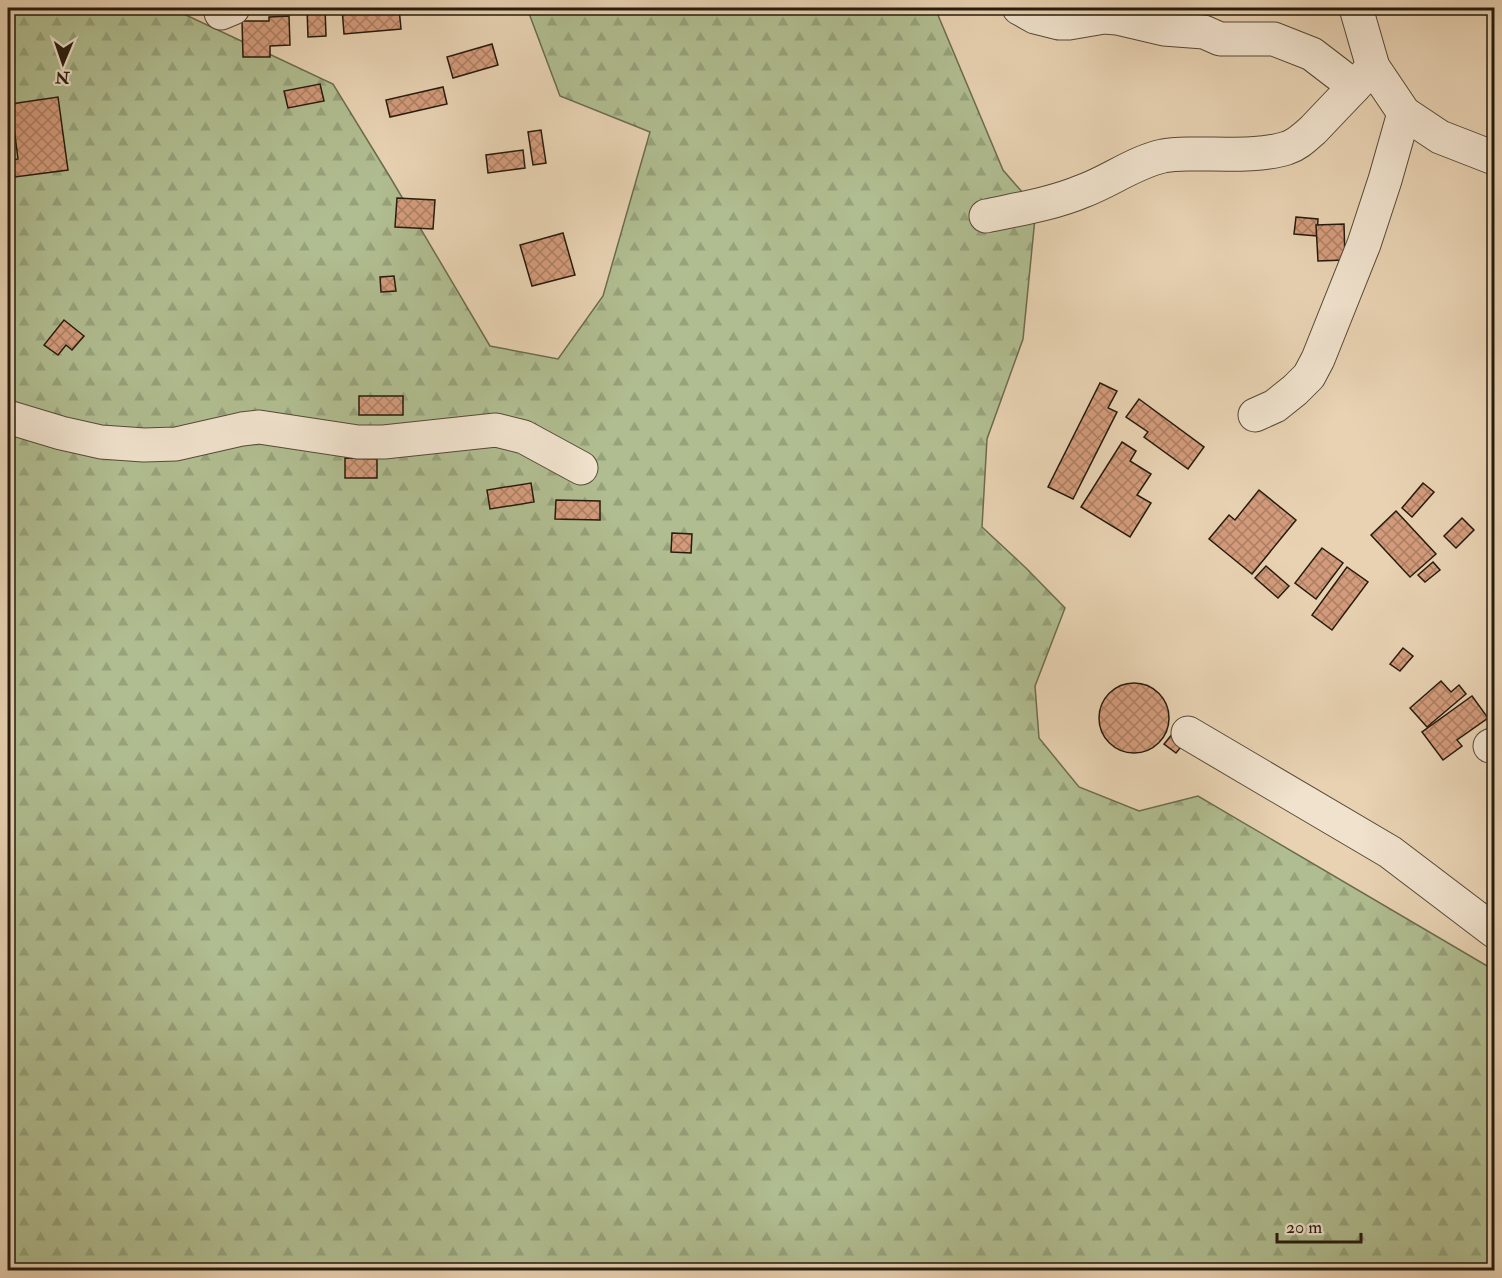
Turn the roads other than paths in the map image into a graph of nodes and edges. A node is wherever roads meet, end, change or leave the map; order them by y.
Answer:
1 (1018, 8) edge
2 (1356, 8) edge
3 (1363, 78) junction
4 (1404, 113) junction
5 (1494, 158) edge
6 (986, 216) dead end
7 (1255, 416) dead end
8 (8, 417) edge
9 (581, 468) dead end
10 (1188, 733) dead end
11 (1494, 932) edge

1 - 3 street
2 - 3 street
3 - 4 street
3 - 6 street
4 - 5 street
4 - 7 street
8 - 9 street
10 - 11 street

